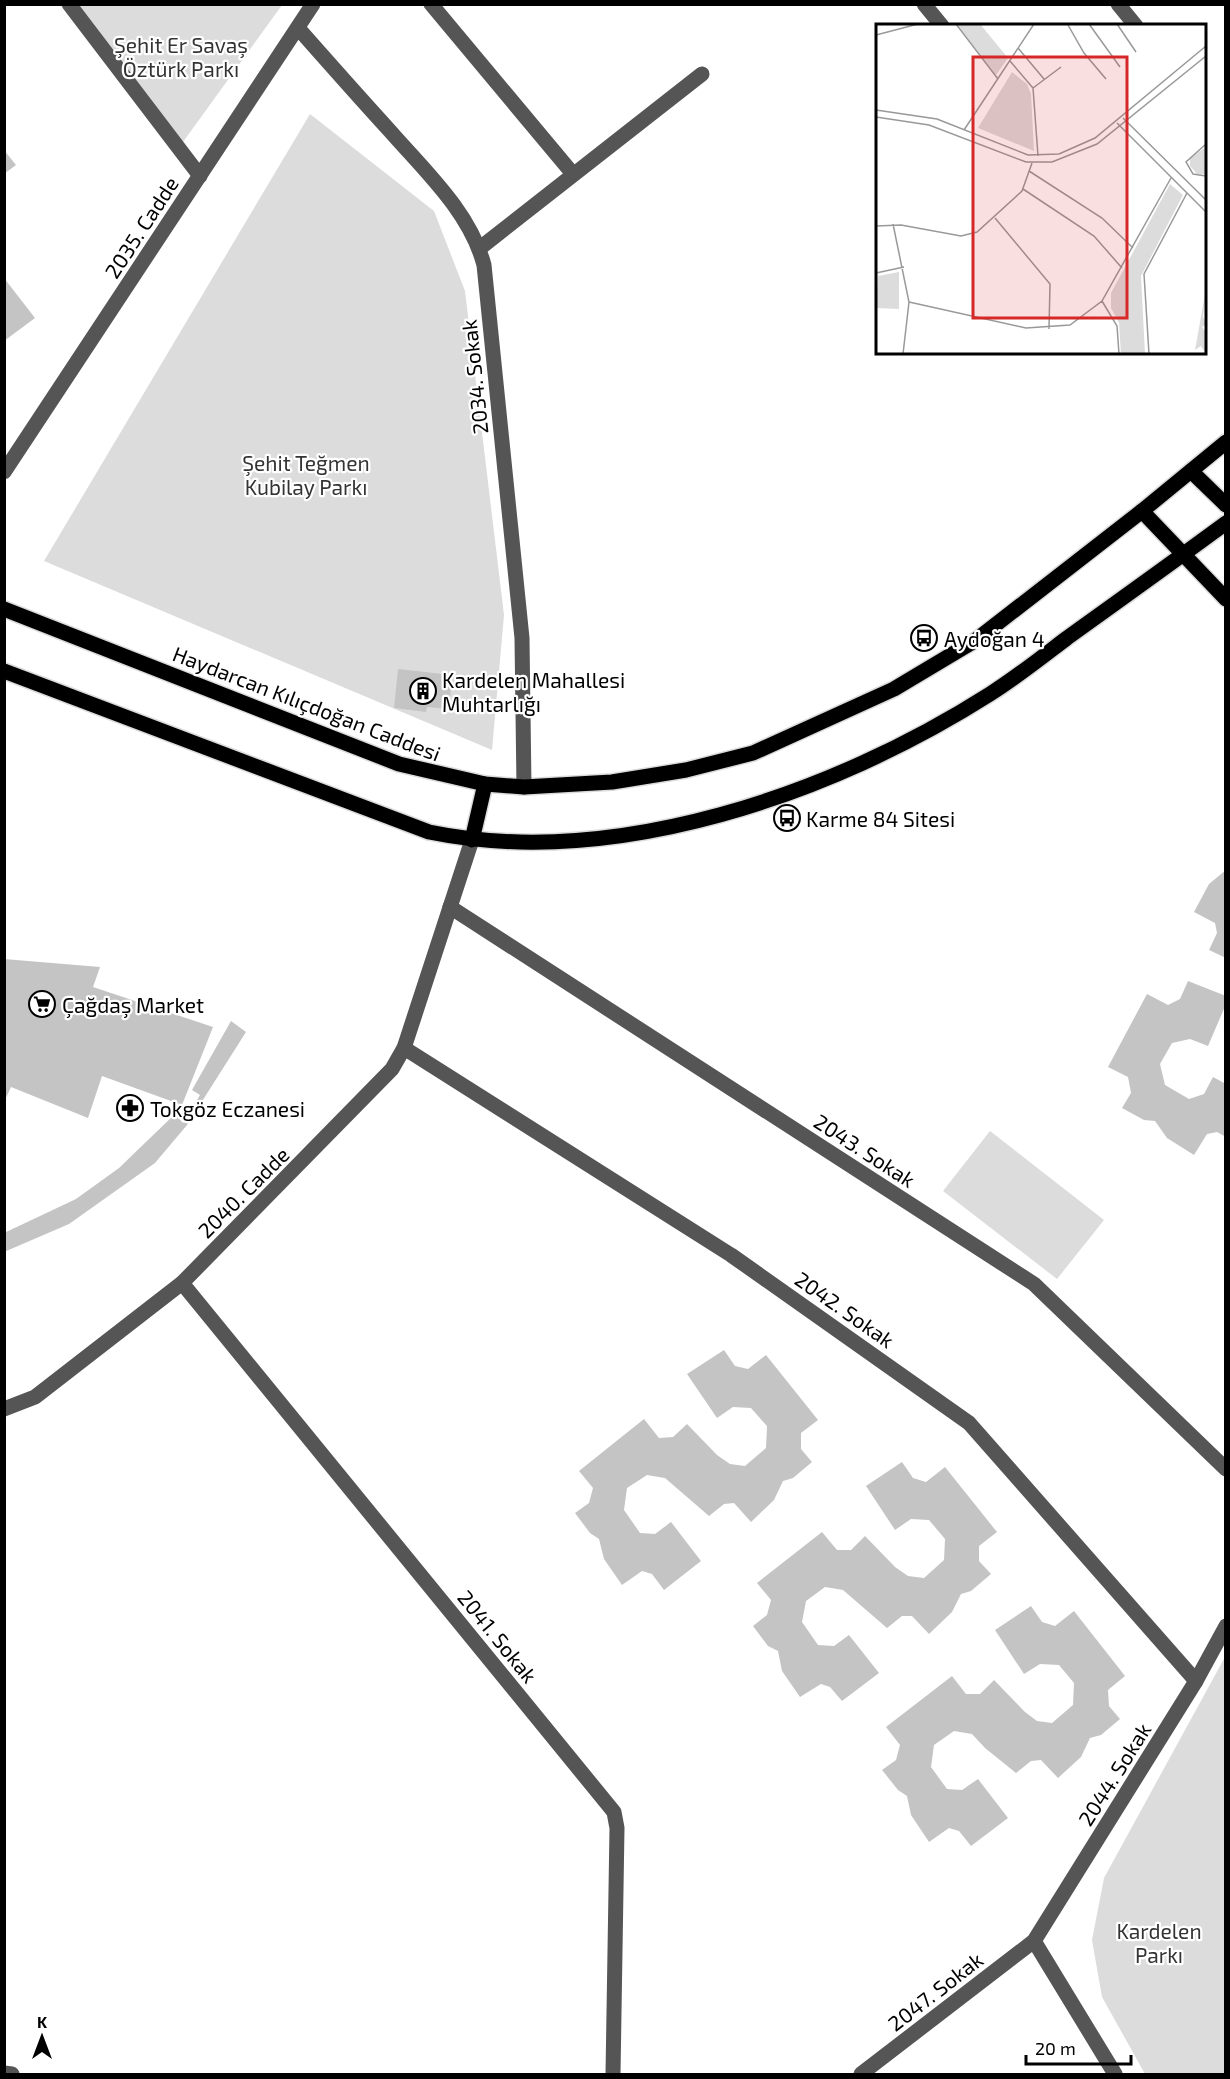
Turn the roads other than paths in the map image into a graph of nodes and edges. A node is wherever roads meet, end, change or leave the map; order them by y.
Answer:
1 (69, 4) edge
2 (313, 4) edge
3 (431, 4) edge
4 (924, 4) edge
5 (1118, 4) edge
6 (940, 24) edge
7 (1134, 24) edge
8 (298, 28) junction
9 (702, 74) dead end
10 (573, 174) junction
11 (200, 176) junction
12 (480, 248) junction
13 (1226, 442) edge
14 (1191, 471) junction
15 (4, 472) edge
16 (1226, 506) edge
17 (1142, 512) junction
18 (1226, 523) edge
19 (1182, 556) junction
20 (1226, 599) edge
21 (4, 609) edge
22 (4, 671) edge
23 (485, 784) junction
24 (524, 787) junction
25 (472, 840) junction
26 (450, 906) junction
27 (404, 1048) junction
28 (182, 1283) junction
29 (4, 1409) edge
30 (1226, 1469) edge
31 (1226, 1626) edge
32 (1196, 1681) junction
33 (1034, 1941) junction
34 (4, 2073) edge
35 (12, 2074) edge
36 (613, 2074) edge
37 (861, 2074) edge
38 (1114, 2074) edge

1 - 11 street
2 - 8 street, 2035. Cadde
3 - 10 street
4 - 6 street
5 - 7 street
8 - 11 street, 2035. Cadde
8 - 12 street, 2034. Sokak
9 - 10 street
10 - 12 street
11 - 15 street, 2035. Cadde
12 - 24 street, 2034. Sokak
13 - 14 main road, Haydarcan Kılıçdoğan Caddesi
14 - 16 main road
14 - 17 main road, Haydarcan Kılıçdoğan Caddesi
17 - 19 main road
17 - 24 main road, Haydarcan Kılıçdoğan Caddesi
18 - 19 main road
19 - 20 main road
19 - 25 main road
21 - 23 main road, Haydarcan Kılıçdoğan Caddesi
22 - 25 main road
23 - 24 main road, Haydarcan Kılıçdoğan Caddesi
23 - 25 main road
25 - 26 street, 2040. Cadde
26 - 27 street, 2040. Cadde
26 - 30 street, 2043. Sokak
27 - 28 street, 2040. Cadde
27 - 32 street, 2042. Sokak
28 - 29 street, 2040. Cadde
28 - 36 street, 2041. Sokak
31 - 32 street, 2044. Sokak
32 - 33 street, 2044. Sokak
33 - 37 street, 2047. Sokak
33 - 38 street
34 - 35 street

